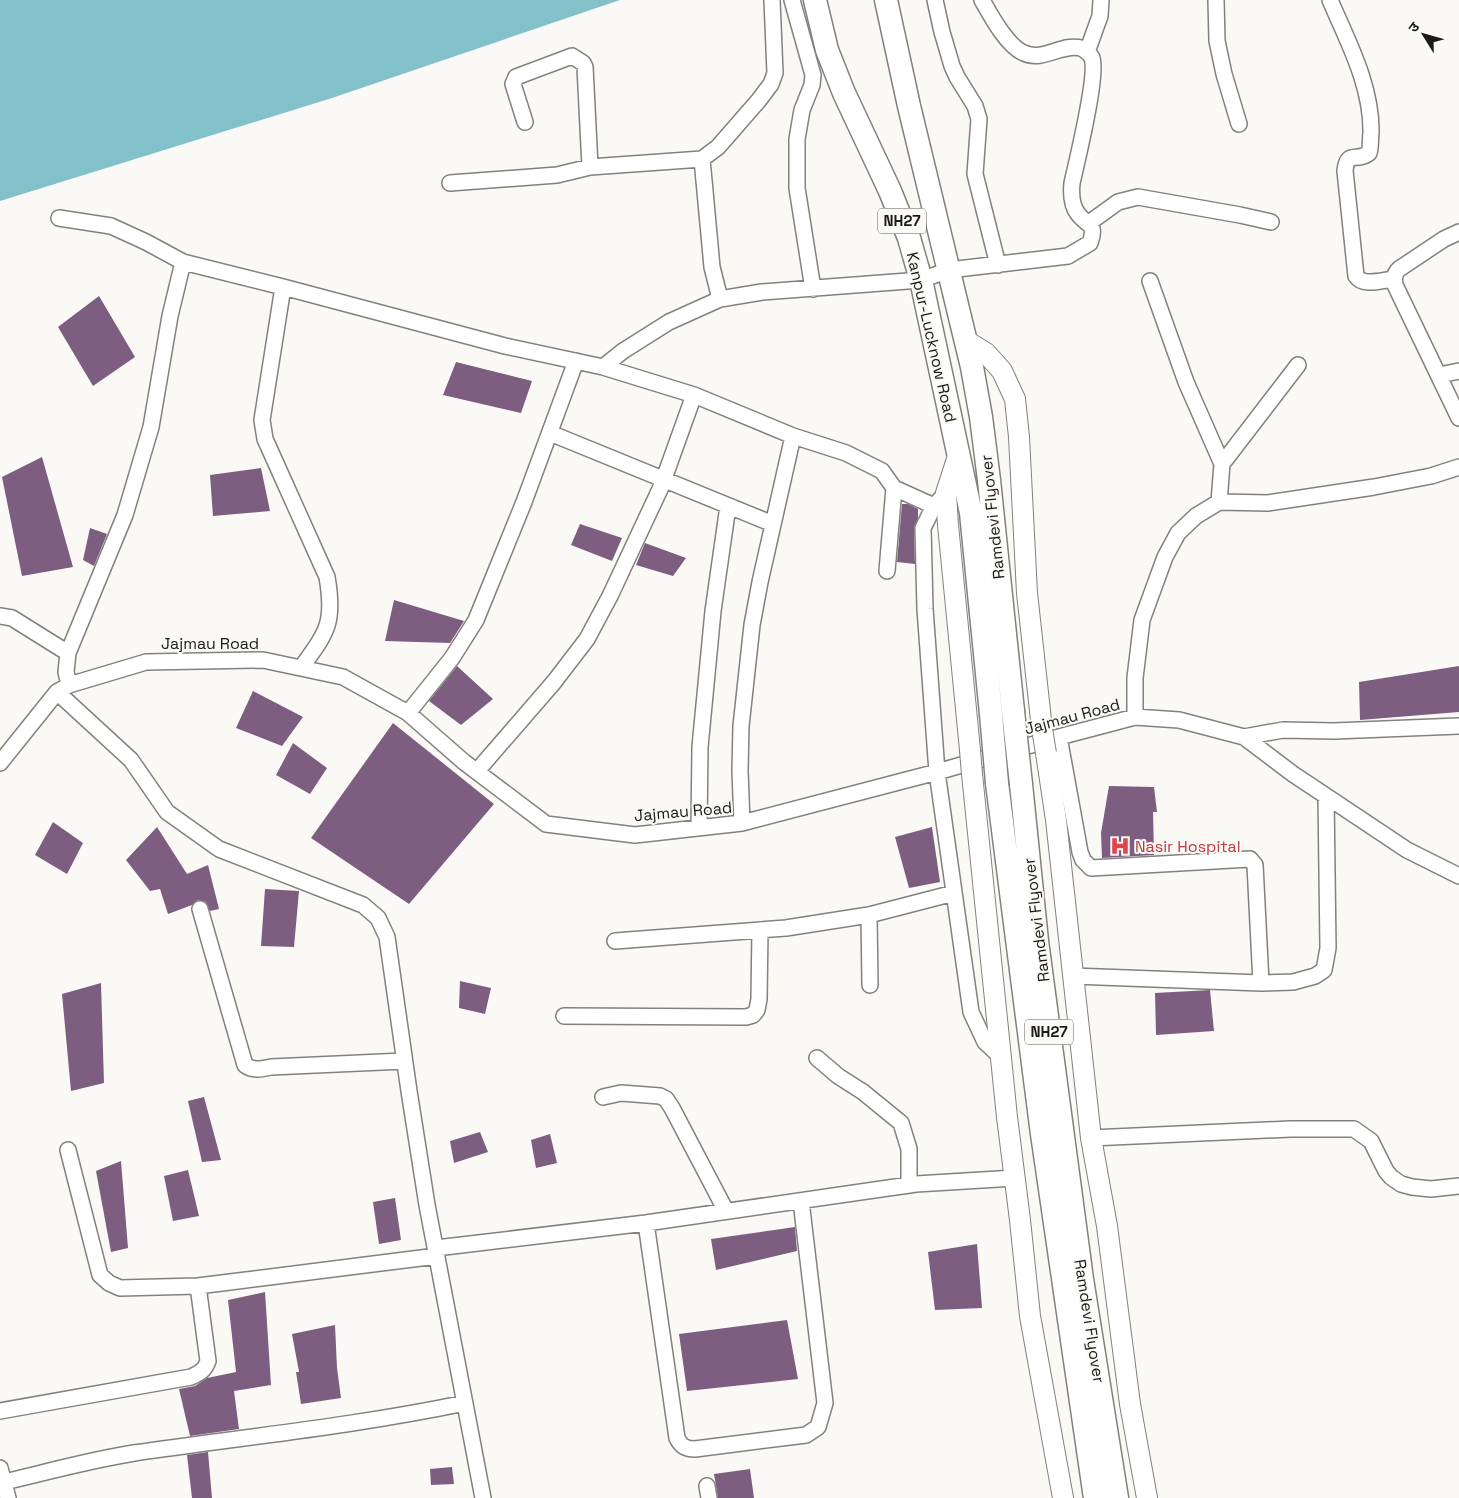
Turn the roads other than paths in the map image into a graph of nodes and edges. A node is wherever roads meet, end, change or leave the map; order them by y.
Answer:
1 (772, 0) edge
2 (792, 0) edge
3 (814, 0) edge
4 (886, 0) edge
5 (935, 0) edge
6 (982, 0) edge
7 (1101, 0) edge
8 (1216, 0) edge
9 (1330, 0) edge
10 (1086, 52) junction
11 (526, 122) dead end
12 (1239, 124) dead end
13 (702, 159) junction
14 (590, 167) junction
15 (450, 183) dead end
16 (59, 218) dead end
17 (1271, 222) dead end
18 (1089, 223) junction
19 (1459, 232) edge
20 (183, 262) junction
21 (998, 265) junction
22 (950, 270) junction
23 (1394, 279) junction
24 (921, 280) junction
25 (1150, 281) dead end
26 (283, 287) junction
27 (813, 290) junction
28 (720, 299) junction
29 (965, 340) junction
30 (576, 361) junction
31 (1298, 365) dead end
32 (603, 367) junction
33 (1459, 371) edge
34 (1438, 375) junction
35 (694, 395) junction
36 (1459, 418) edge
37 (550, 433) junction
38 (793, 436) junction
39 (959, 453) junction
40 (1222, 464) junction
41 (1459, 468) edge
42 (664, 479) junction
43 (894, 488) junction
44 (940, 499) junction
45 (1219, 502) junction
46 (728, 506) junction
47 (773, 524) junction
48 (886, 571) dead end
49 (0, 616) edge
50 (68, 653) junction
51 (301, 668) junction
52 (62, 688) junction
53 (408, 713) junction
54 (1135, 717) junction
55 (1459, 726) edge
56 (1050, 733) junction
57 (1244, 737) junction
58 (0, 764) edge
59 (476, 771) junction
60 (937, 772) junction
61 (1326, 796) junction
62 (742, 823) junction
63 (699, 828) junction
64 (1459, 876) edge
65 (954, 893) junction
66 (200, 909) dead end
67 (869, 915) junction
68 (760, 930) junction
69 (615, 941) dead end
70 (1073, 976) junction
71 (1261, 983) junction
72 (870, 985) dead end
73 (564, 1016) dead end
74 (1001, 1057) junction
75 (817, 1058) dead end
76 (404, 1061) junction
77 (603, 1097) dead end
78 (1091, 1138) junction
79 (68, 1150) dead end
80 (1015, 1178) junction
81 (909, 1185) junction
82 (1459, 1186) edge
83 (801, 1201) junction
84 (726, 1211) junction
85 (646, 1223) junction
86 (436, 1252) junction
87 (198, 1286) junction
88 (465, 1403) junction
89 (0, 1411) edge
90 (2, 1475) edge
91 (8, 1498) edge
92 (482, 1498) edge
93 (1063, 1498) edge
94 (1094, 1498) edge
95 (1117, 1498) edge
96 (1146, 1498) edge

1 - 13 street
2 - 27 street
3 - 24 highway, Kanpur-Lucknow Road / NH27
4 - 22 highway, Kanpur-Lucknow Road / NH27
5 - 21 street
6 - 10 street
7 - 10 street
8 - 12 street
9 - 23 street
10 - 18 street
11 - 14 street
13 - 14 street
13 - 28 street
14 - 15 street
16 - 20 street
17 - 18 street
18 - 21 street
19 - 23 street
20 - 26 street
20 - 50 street
21 - 22 street
22 - 24 street
22 - 29 highway, Kanpur-Lucknow Road / NH27
23 - 34 street
24 - 27 street
24 - 39 highway, Kanpur-Lucknow Road / NH27
25 - 40 street
26 - 30 street
26 - 51 street
27 - 28 street
28 - 32 street
29 - 56 main road
29 - 95 highway, Ramdevi Flyover / NH27, bridge
30 - 32 street
30 - 37 street
31 - 40 street
32 - 35 street
33 - 34 street
34 - 36 street
35 - 38 street
35 - 42 street
37 - 42 street
37 - 53 street
38 - 43 street
38 - 47 street
39 - 44 main road
39 - 94 highway, Ramdevi Flyover / NH27, bridge
40 - 45 street
41 - 45 street
42 - 46 street
42 - 59 street
43 - 44 street
43 - 48 street
44 - 60 street
44 - 74 main road, bridge
45 - 54 street
46 - 47 street
46 - 63 street
47 - 62 street
49 - 50 street
50 - 52 street
51 - 52 street, Jajmau Road
51 - 53 street, Jajmau Road
52 - 58 street
52 - 76 street
53 - 59 street, Jajmau Road
54 - 56 street, Jajmau Road
54 - 57 street, Jajmau Road
55 - 57 street
56 - 60 street, Jajmau Road
56 - 70 main road, bridge
56 - 71 street
57 - 61 street, Jajmau Road
59 - 63 street, Jajmau Road
60 - 62 street, Jajmau Road
60 - 65 street
61 - 64 street, Jajmau Road
61 - 71 street
62 - 63 street, Jajmau Road
65 - 67 street
65 - 74 street
66 - 76 street
67 - 68 street
67 - 72 street
68 - 69 street
68 - 73 street
70 - 71 street
70 - 78 main road
74 - 80 main road
75 - 81 street
76 - 86 street
77 - 84 street
78 - 82 street
78 - 96 main road
79 - 87 street
80 - 81 street
80 - 93 main road
81 - 83 street
83 - 84 street
83 - 85 street
84 - 85 street
85 - 86 street
86 - 87 street
86 - 88 street
87 - 89 street
88 - 90 street
88 - 92 street
90 - 91 street

